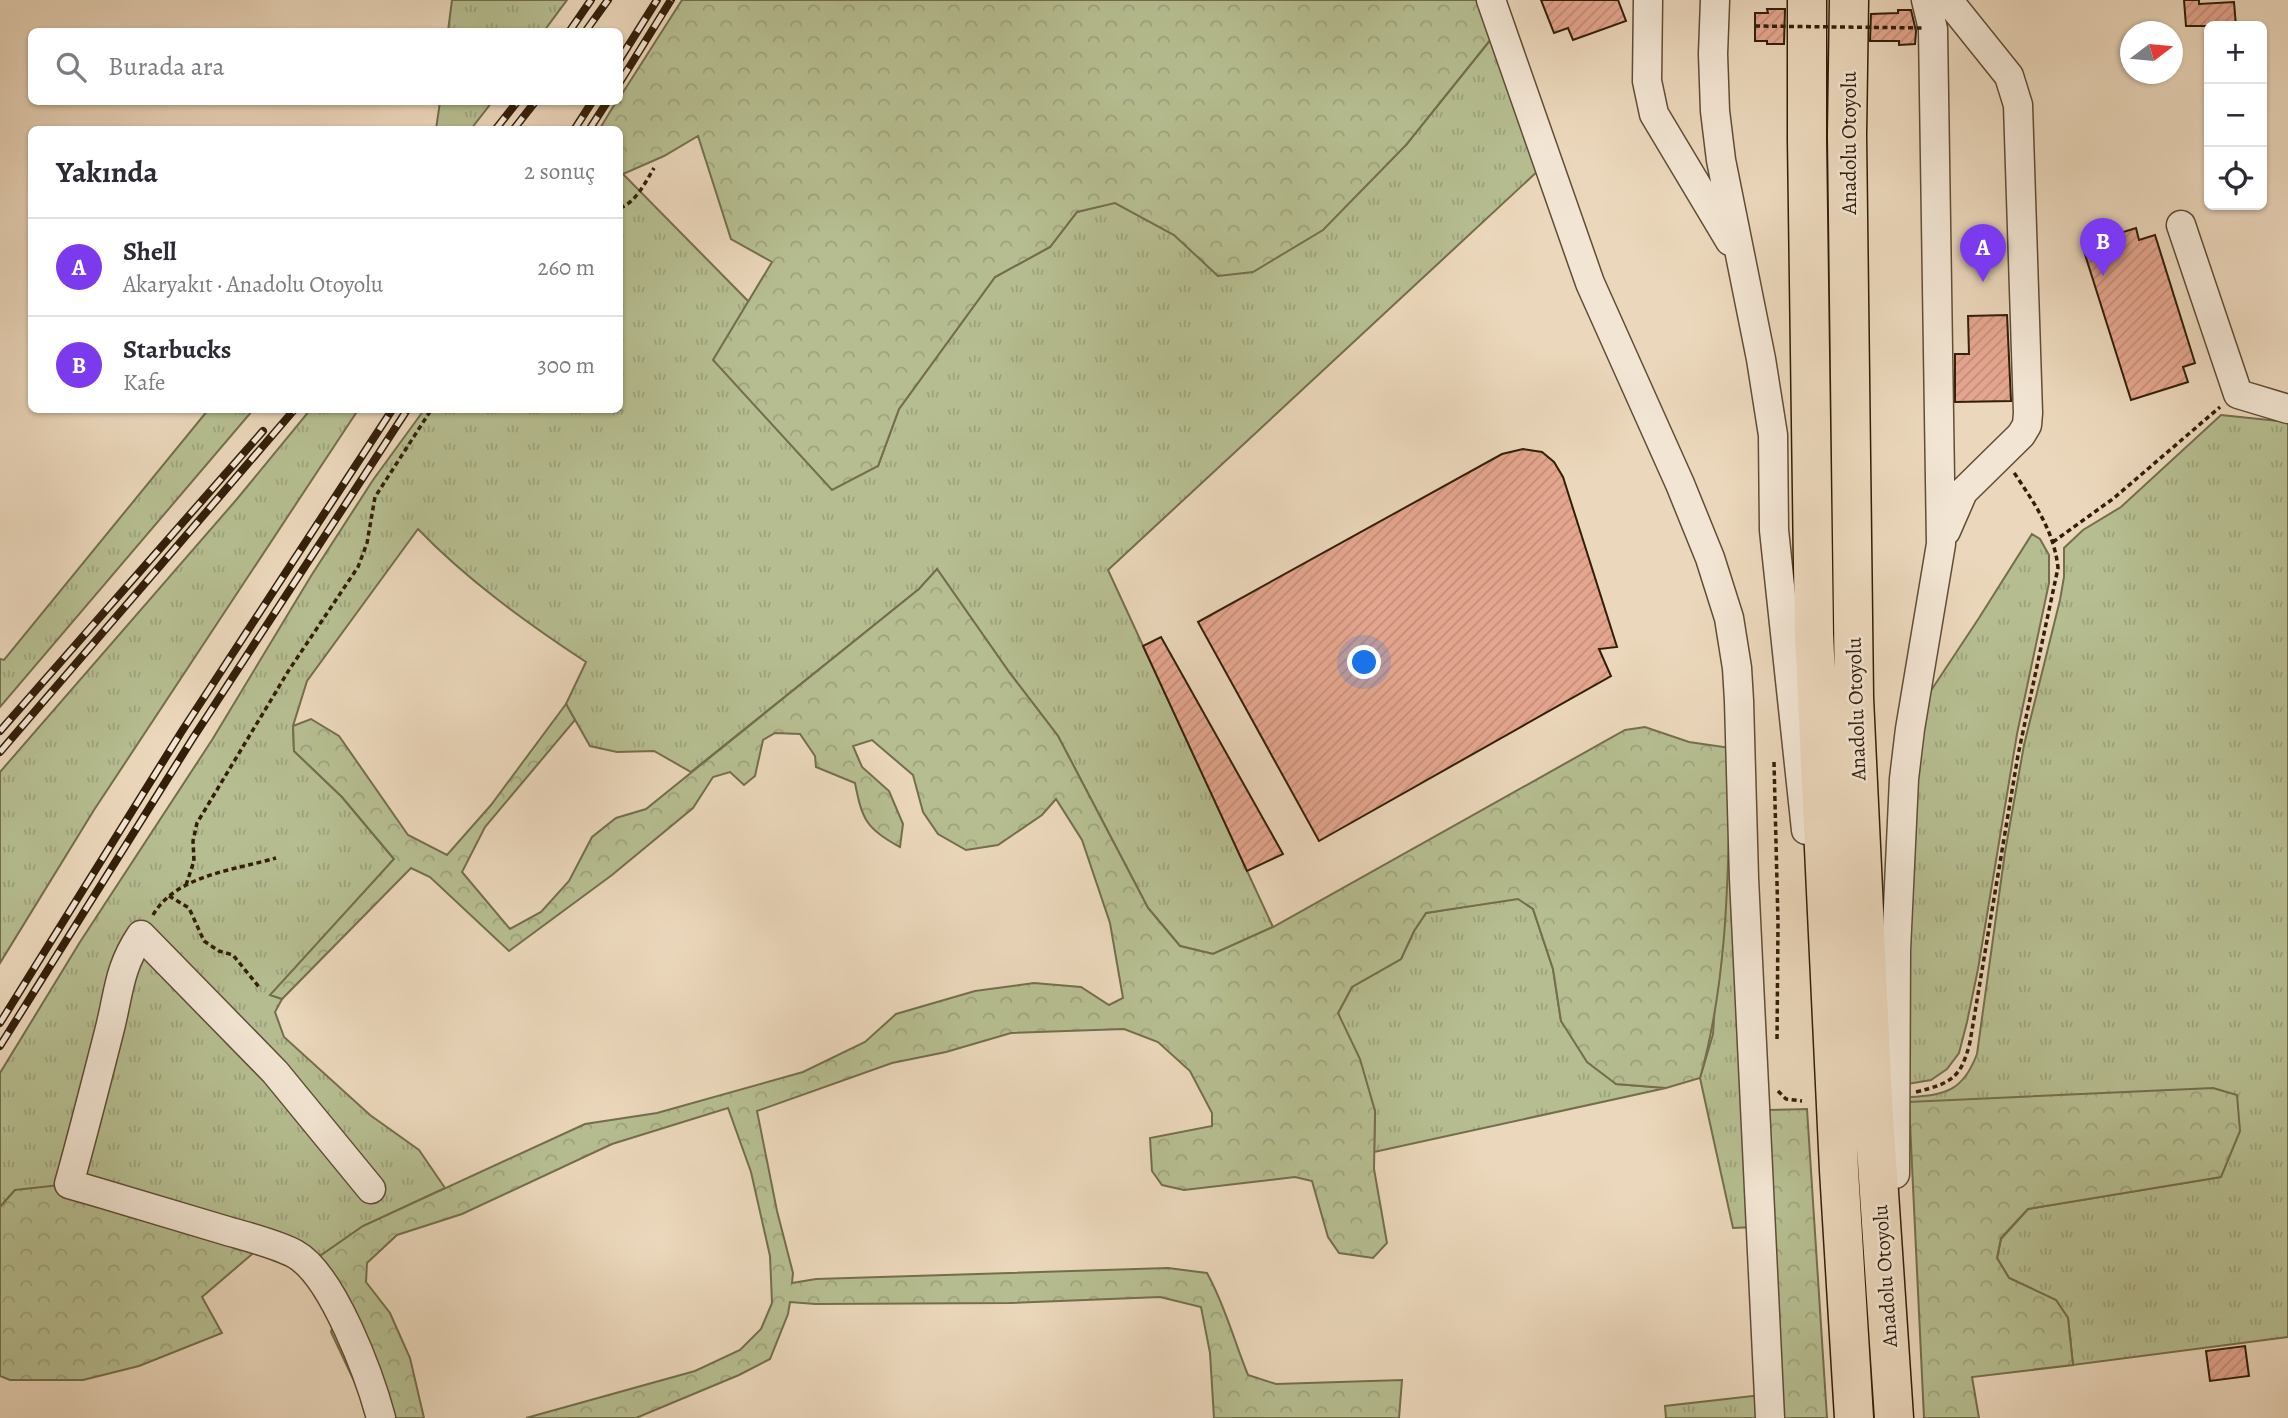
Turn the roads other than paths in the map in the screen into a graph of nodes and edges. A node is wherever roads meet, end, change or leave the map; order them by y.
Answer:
1 (1491, 0) edge
2 (1648, 0) edge
3 (1714, 0) edge
4 (1807, 0) edge
5 (1849, 0) edge
6 (1926, 0) edge
7 (1948, 0) edge
8 (2181, 225) dead end
9 (1740, 257) junction
10 (2288, 409) edge
11 (1941, 544) junction
12 (1839, 1170) junction
13 (371, 1189) dead end
14 (381, 1418) edge
15 (1770, 1418) edge
16 (1854, 1418) edge
17 (1895, 1418) edge

1 - 15 street
2 - 9 street
3 - 9 street
4 - 12 highway, Anadolu Otoyolu
5 - 17 highway, Anadolu Otoyolu
6 - 11 street
7 - 11 street
8 - 10 street
9 - 12 street
11 - 17 street
12 - 16 highway, Anadolu Otoyolu
13 - 14 street

